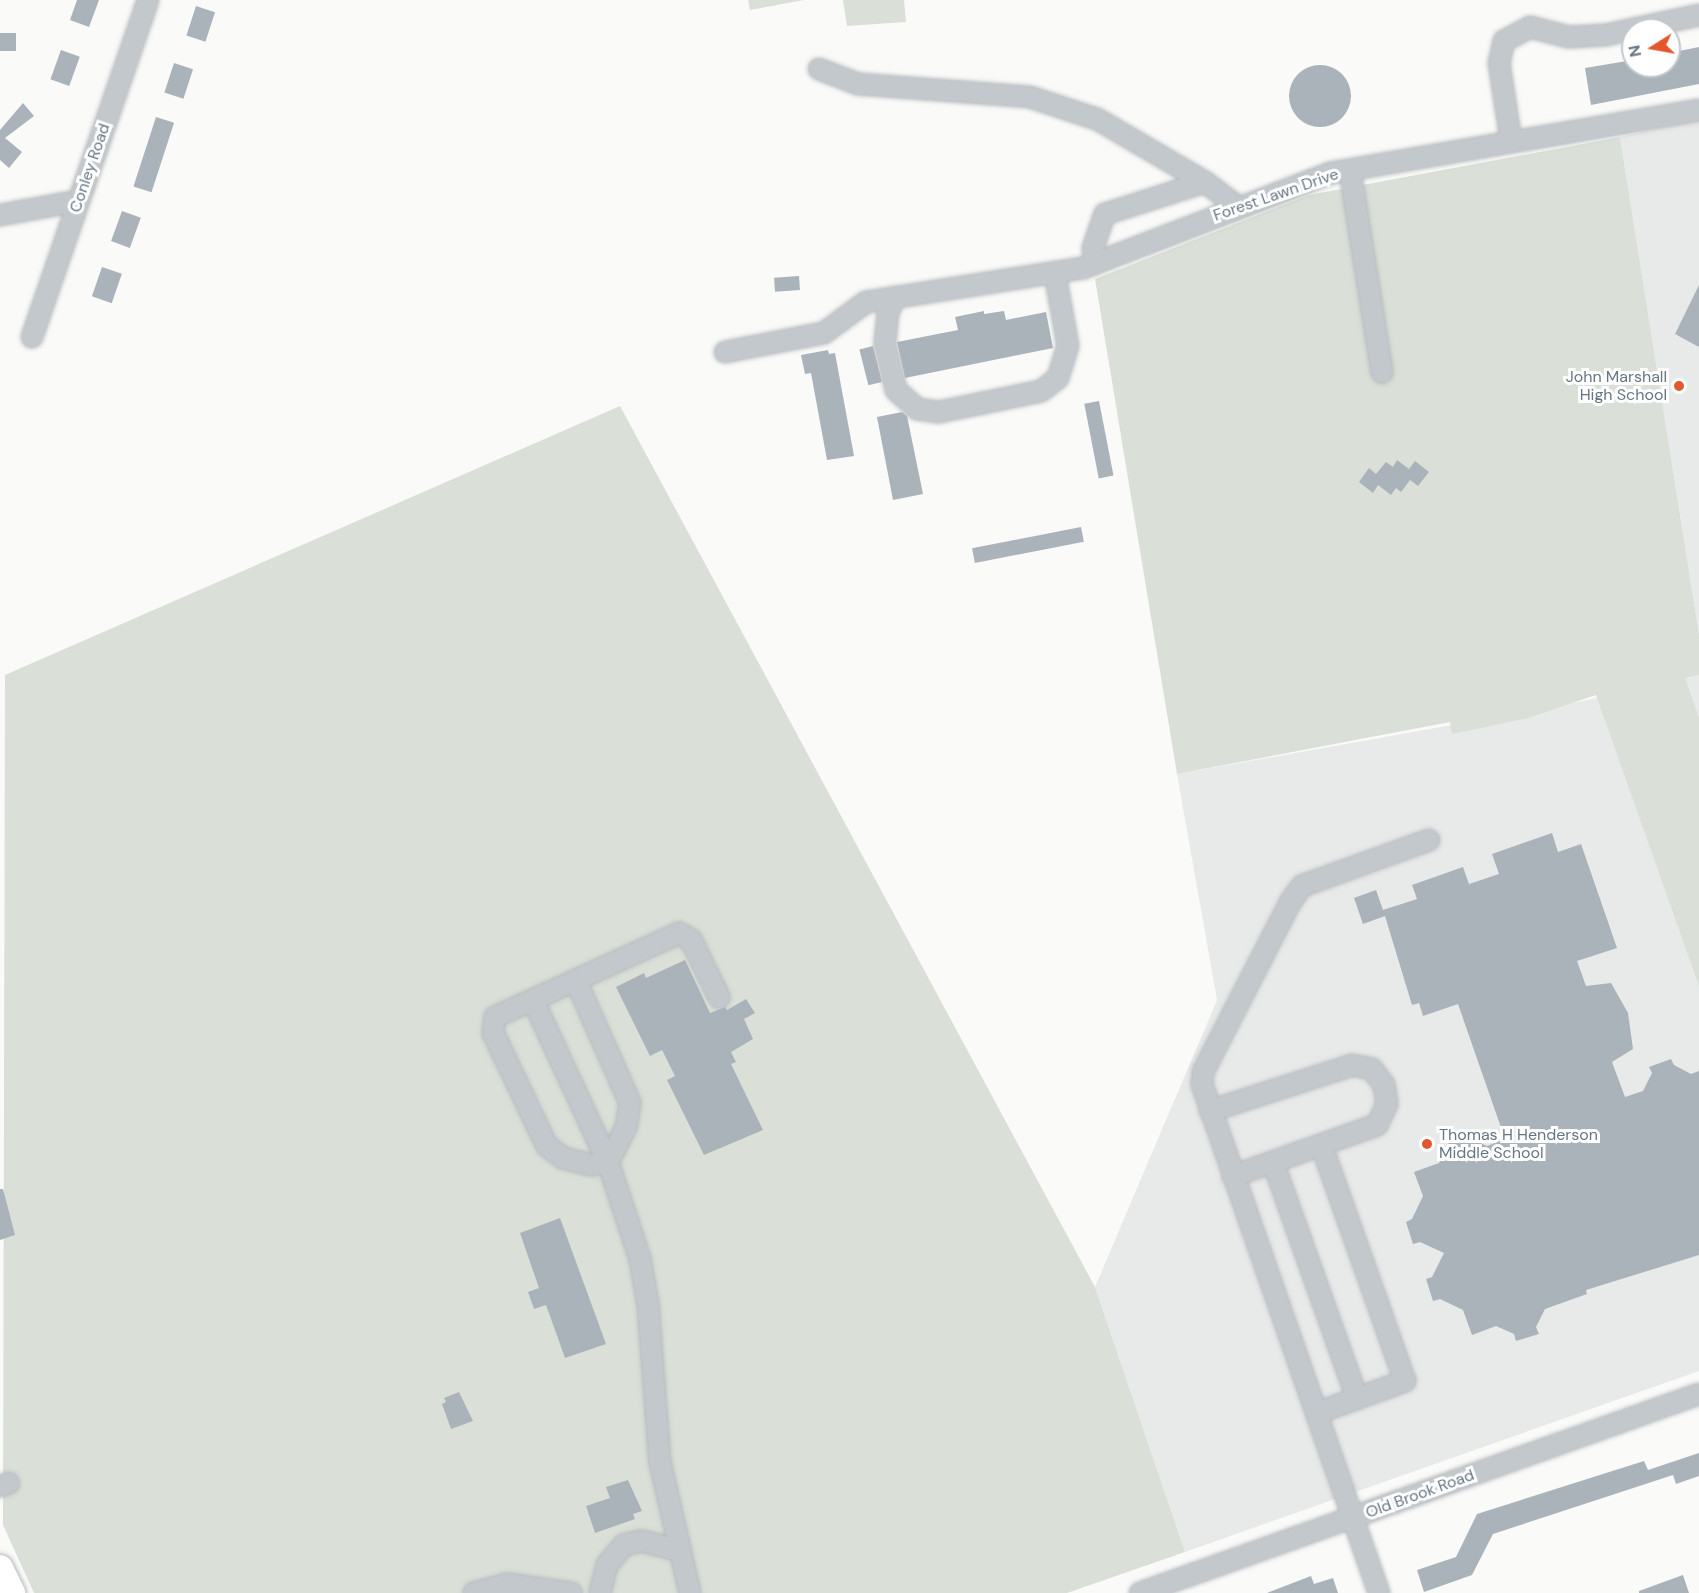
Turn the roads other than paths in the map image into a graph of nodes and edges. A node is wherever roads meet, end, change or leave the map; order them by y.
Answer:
1 (148, 0) edge
2 (1699, 15) edge
3 (819, 69) dead end
4 (1699, 110) edge
5 (1511, 141) junction
6 (1350, 170) junction
7 (1205, 182) junction
8 (78, 201) junction
9 (1238, 207) junction
10 (0, 215) edge
11 (1095, 264) junction
12 (1054, 274) junction
13 (895, 297) junction
14 (32, 337) dead end
15 (725, 352) dead end
16 (1382, 372) dead end
17 (1429, 840) dead end
18 (576, 981) junction
19 (719, 997) dead end
20 (533, 1000) junction
21 (1210, 1111) junction
22 (1323, 1146) junction
23 (609, 1161) junction
24 (1273, 1162) junction
25 (1233, 1176) junction
26 (1699, 1394) edge
27 (1357, 1398) junction
28 (1317, 1413) junction
29 (1354, 1518) junction
30 (677, 1550) junction
31 (474, 1593) edge
32 (571, 1593) edge
33 (600, 1593) edge
34 (690, 1593) edge
35 (1140, 1593) edge
36 (1379, 1593) edge

1 - 8 street, Conley Road
2 - 5 street
3 - 7 street
4 - 5 street, Forest Lawn Drive
5 - 6 street, Forest Lawn Drive
6 - 9 street, Forest Lawn Drive
6 - 16 street
7 - 9 street
7 - 11 street
8 - 10 street
8 - 14 street, Conley Road
9 - 11 street, Forest Lawn Drive
11 - 12 street, Forest Lawn Drive
12 - 13 street, Forest Lawn Drive
12 - 13 street
13 - 15 street, Forest Lawn Drive
17 - 21 street
18 - 19 street
18 - 20 street
18 - 23 street
20 - 23 street
20 - 23 street
21 - 22 street
21 - 25 street
22 - 24 street
22 - 27 street
23 - 30 street
24 - 25 street
24 - 27 street
25 - 28 street
26 - 29 street, Old Brook Road
27 - 28 street
28 - 29 street
29 - 35 street, Old Brook Road
29 - 36 street
30 - 33 street
30 - 34 street
31 - 32 street

